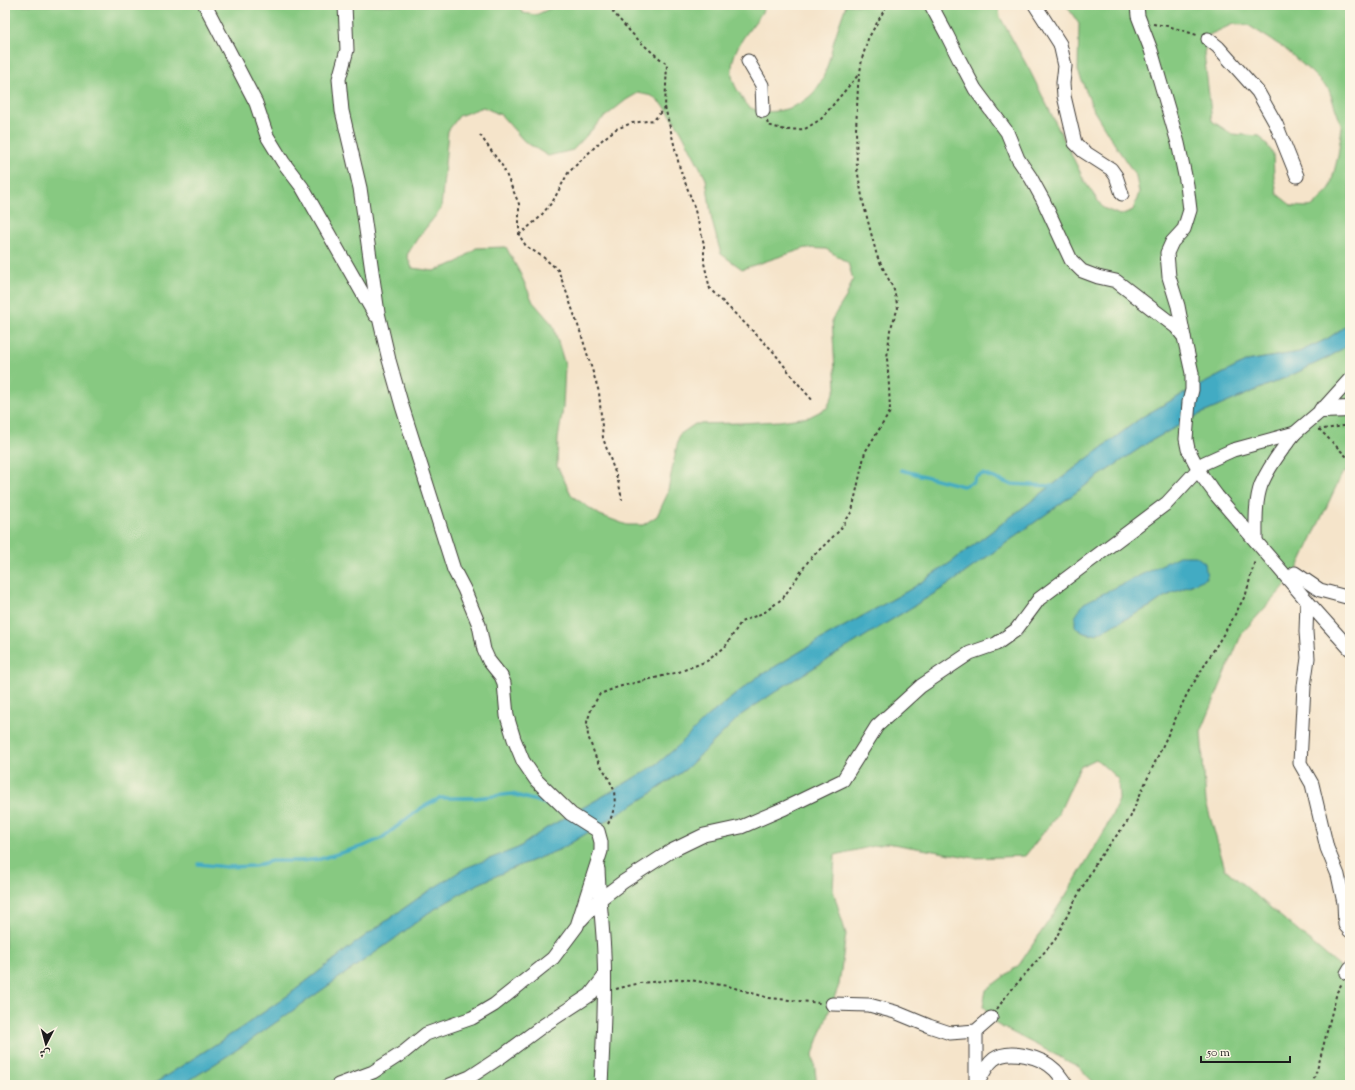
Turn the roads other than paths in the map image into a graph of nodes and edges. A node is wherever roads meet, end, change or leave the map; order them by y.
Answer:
1 (205, 5) edge
2 (345, 5) edge
3 (931, 5) edge
4 (1035, 5) edge
5 (1137, 5) edge
6 (1208, 39) road end
7 (748, 61) dead end
8 (763, 111) road end
9 (1298, 176) dead end
10 (1122, 194) dead end
11 (381, 327) junction
12 (1184, 337) junction
13 (1350, 379) edge
14 (1350, 409) edge
15 (1322, 410) junction
16 (1295, 433) junction
17 (1198, 469) junction
18 (1256, 540) junction
19 (1295, 573) dead end
20 (1350, 598) edge
21 (1307, 601) junction
22 (1350, 649) edge
23 (597, 863) junction
24 (599, 900) junction
25 (577, 926) junction
26 (1350, 931) edge
27 (604, 977) junction
28 (832, 1004) road end
29 (991, 1018) road end
30 (976, 1031) junction
31 (338, 1085) edge
32 (450, 1085) edge
33 (601, 1085) edge
34 (976, 1085) edge
35 (1065, 1085) edge

1 - 11 street
2 - 11 street
3 - 12 street
4 - 10 street
5 - 12 street
6 - 9 street
7 - 8 street
11 - 23 street
12 - 17 street
13 - 15 street
14 - 15 main road
15 - 16 street
16 - 17 street
16 - 18 street
17 - 18 street
17 - 24 street
18 - 21 street
19 - 20 street
21 - 22 street
21 - 26 street
23 - 24 street
23 - 25 street
24 - 25 street
24 - 27 street
25 - 31 street
27 - 32 street
27 - 33 street
28 - 30 street
29 - 30 street
30 - 34 street
34 - 35 street

